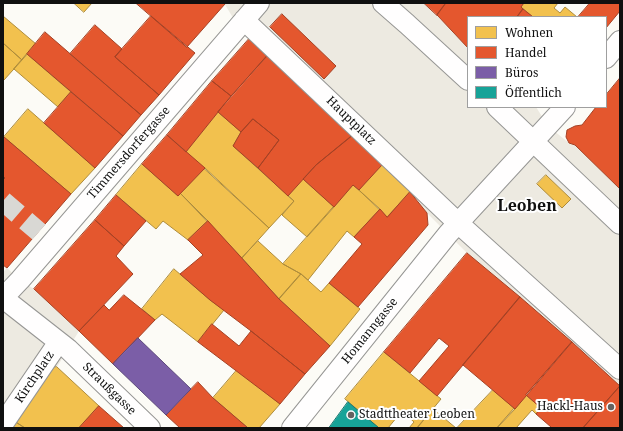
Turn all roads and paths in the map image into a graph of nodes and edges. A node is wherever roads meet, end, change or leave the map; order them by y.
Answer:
1 (259, 3) edge
2 (383, 3) edge
3 (241, 23) junction
4 (620, 41) edge
5 (607, 57) edge
6 (467, 79) edge
7 (498, 108) edge
8 (564, 108) edge
9 (534, 141) junction
10 (620, 224) edge
11 (453, 228) junction
12 (20, 280) joint
13 (3, 298) edge
14 (63, 346) junction
15 (620, 369) edge
16 (7, 418) edge
17 (150, 428) edge
18 (292, 428) edge

1 - 3 street
2 - 6 street
3 - 11 street, Hauptplatz
3 - 12 street, Timmersdorfergasse
4 - 5 street
7 - 9 street
8 - 9 street
9 - 10 street
9 - 11 street
11 - 15 street, Hauptplatz
11 - 18 street, Homanngasse
12 - 13 street, Kirchplatz
13 - 14 street, Kirchplatz
14 - 16 street, Kirchplatz
14 - 17 street, Straußgasse

